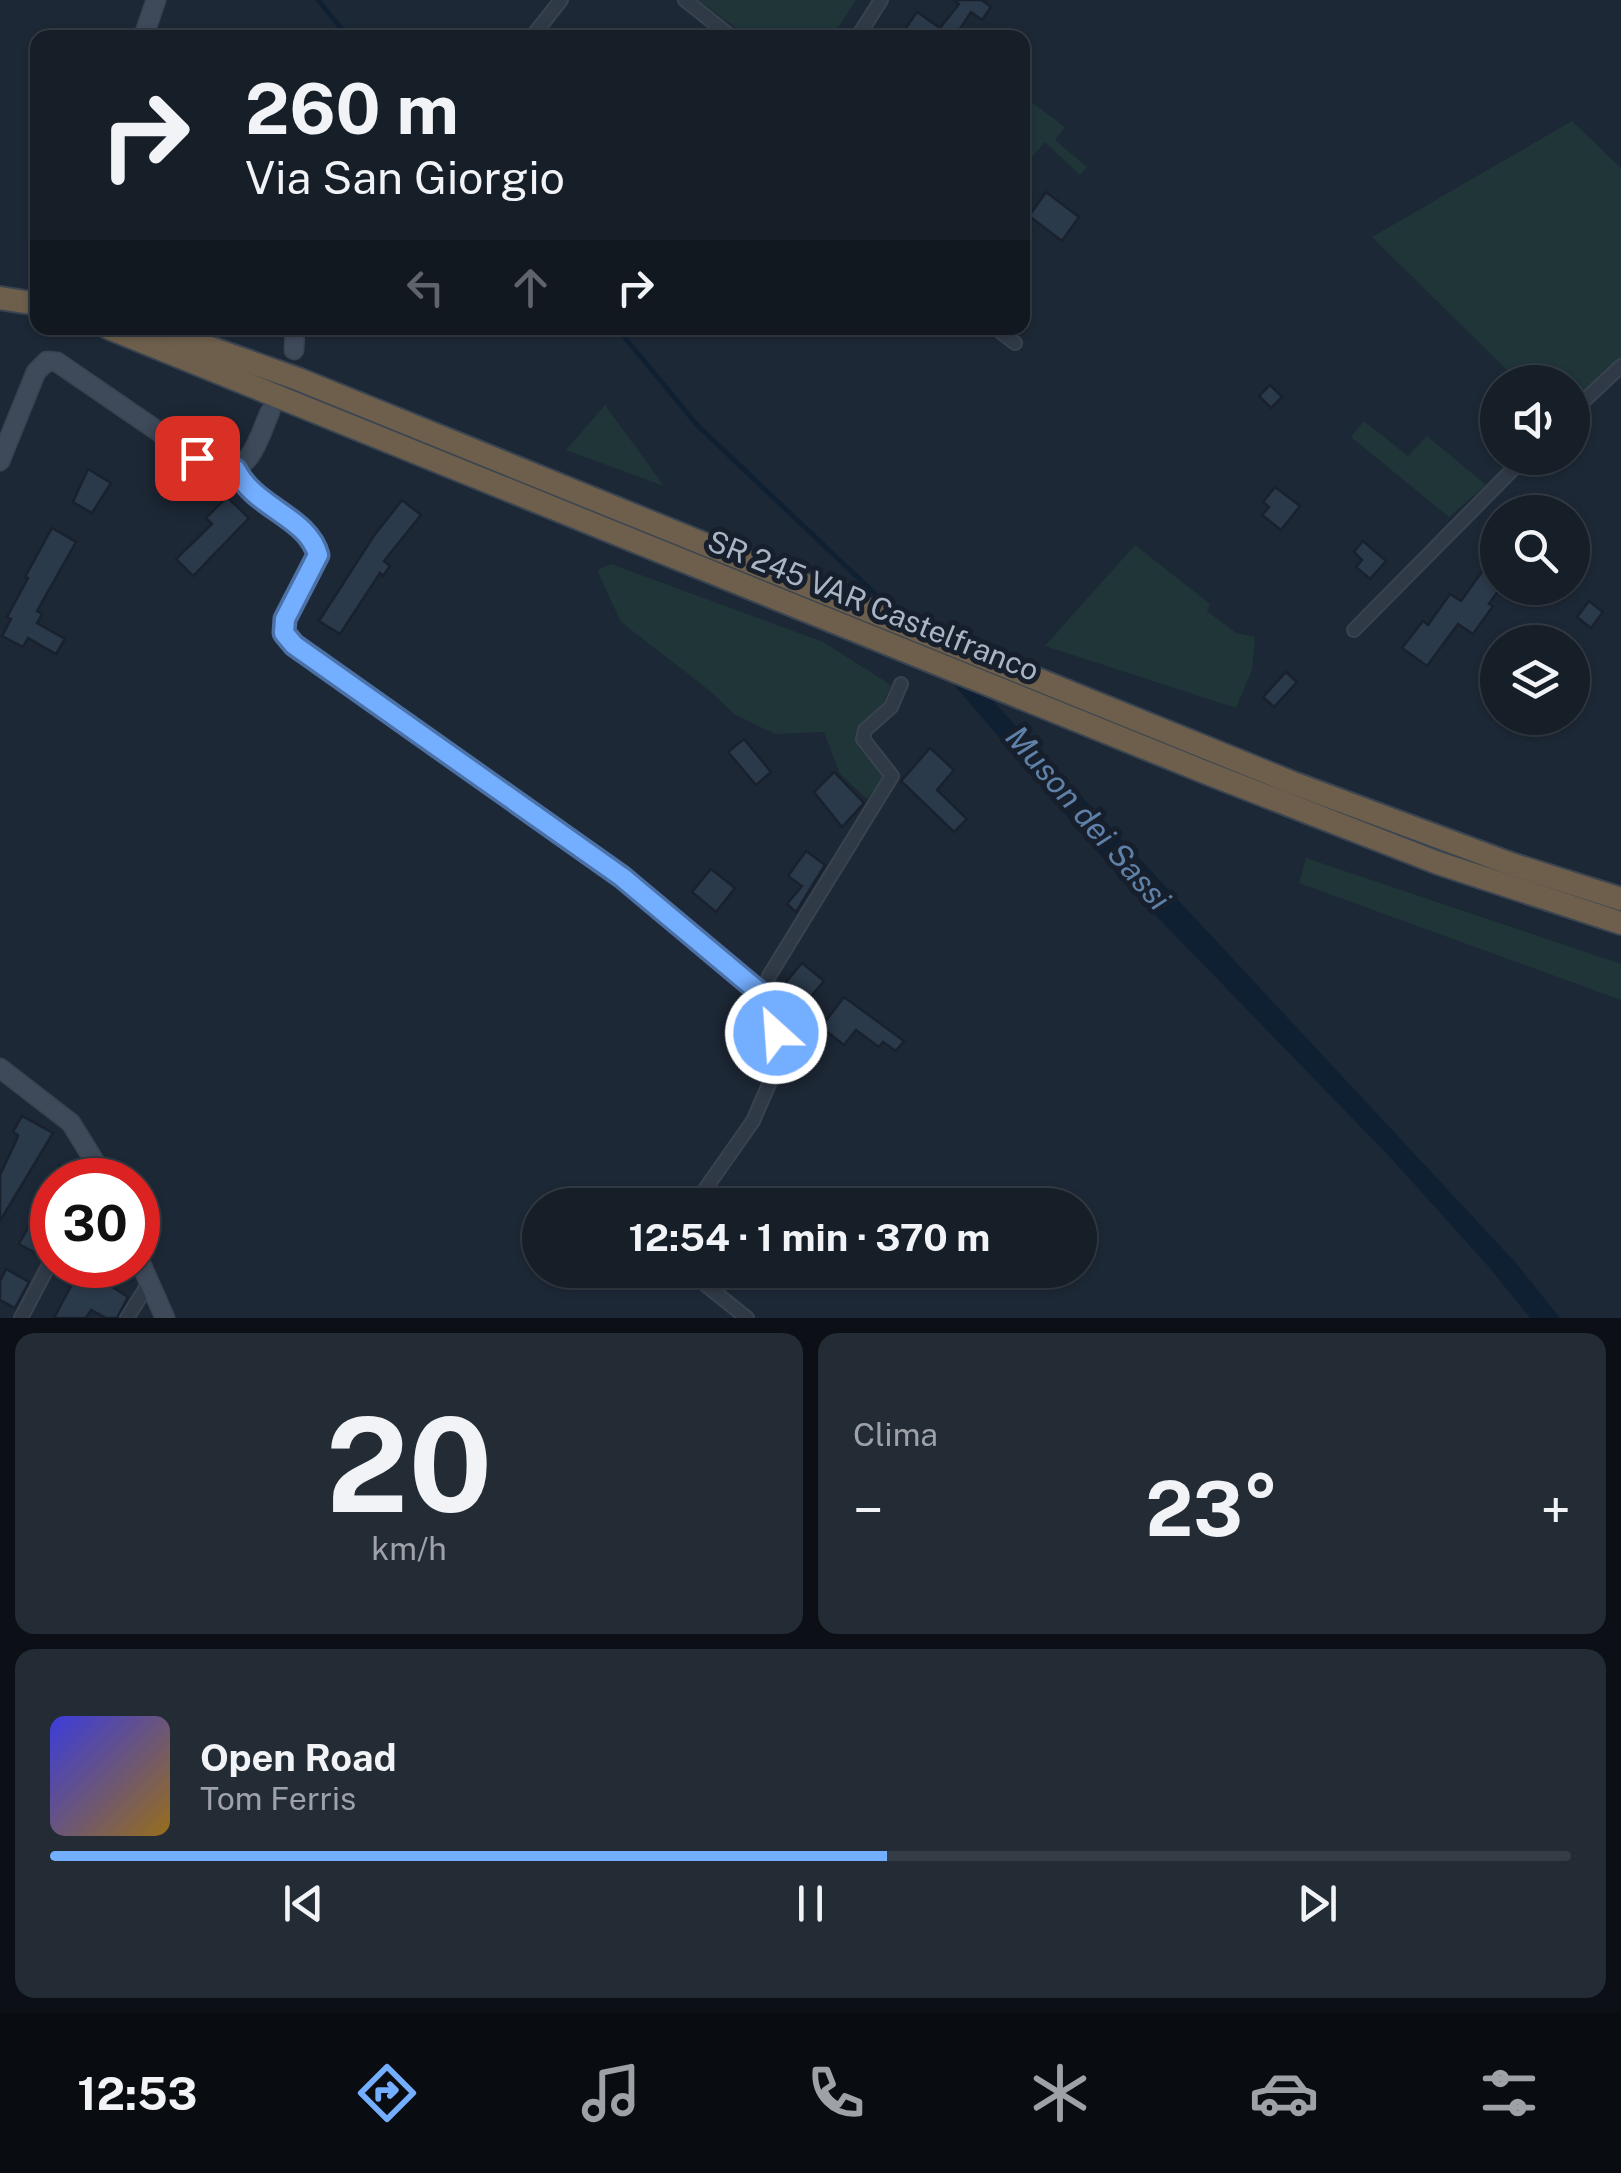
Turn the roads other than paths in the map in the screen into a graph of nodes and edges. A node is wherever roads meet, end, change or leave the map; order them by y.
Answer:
1 (156, 0) edge
2 (561, 0) edge
3 (685, 0) edge
4 (881, 0) edge
5 (146, 30) edge
6 (537, 30) edge
7 (723, 30) edge
8 (862, 30) edge
9 (0, 298) edge
10 (30, 303) edge
11 (126, 335) edge
12 (173, 335) edge
13 (295, 335) edge
14 (1006, 335) edge
15 (1016, 342) dead end
16 (294, 350) dead end
17 (1621, 366) edge
18 (1590, 395) edge
19 (270, 412) dead end
20 (0, 461) edge
21 (236, 470) junction
22 (1507, 475) edge
23 (1354, 630) dead end
24 (900, 684) dead end
25 (1621, 899) edge
26 (1621, 923) edge
27 (764, 996) junction
28 (3, 1077) edge
29 (91, 1158) edge
30 (706, 1188) edge
31 (37, 1288) edge
32 (145, 1288) edge
33 (150, 1288) edge
34 (710, 1288) edge
35 (21, 1318) edge
36 (127, 1318) edge
37 (165, 1318) edge
38 (748, 1318) edge

1 - 5 street
2 - 6 street
3 - 7 street
4 - 8 street
9 - 10 highway
11 - 26 highway, SR 245 VAR Castelfranco
12 - 25 highway, SR 245 VAR Castelfranco
13 - 16 street
14 - 15 street
17 - 18 street
19 - 21 street
20 - 21 street
21 - 27 street
22 - 23 street
24 - 27 street
27 - 30 street
28 - 29 street
31 - 35 street
32 - 36 street
33 - 37 street
34 - 38 street

